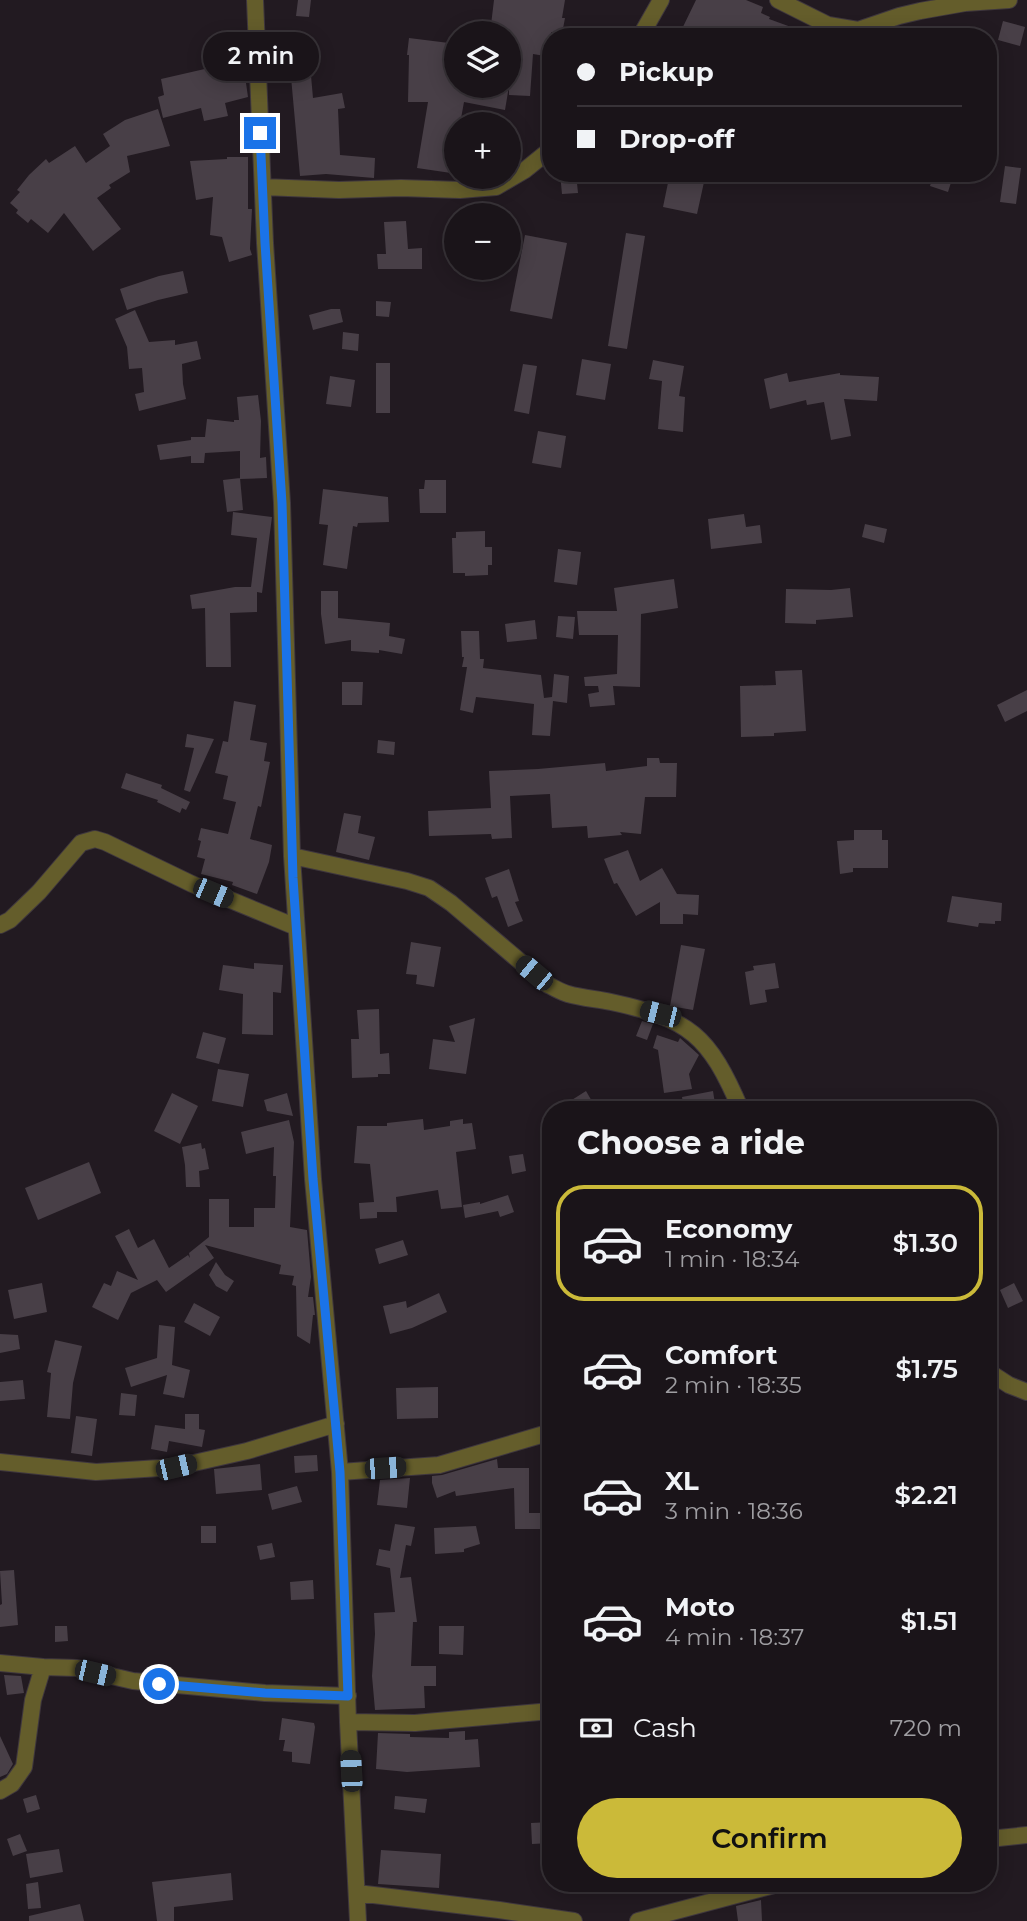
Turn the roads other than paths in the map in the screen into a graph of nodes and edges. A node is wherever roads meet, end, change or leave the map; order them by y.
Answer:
1 (254, 0) edge
2 (661, 0) edge
3 (778, 0) edge
4 (1009, 0) edge
5 (645, 28) edge
6 (846, 28) edge
7 (864, 28) edge
8 (542, 156) edge
9 (262, 187) junction
10 (292, 856) junction
11 (0, 925) edge
12 (296, 927) junction
13 (736, 1101) edge
14 (997, 1377) edge
15 (1027, 1392) edge
16 (336, 1424) junction
17 (542, 1435) edge
18 (0, 1462) edge
19 (340, 1472) junction
20 (0, 1663) edge
21 (43, 1667) junction
22 (348, 1696) junction
23 (542, 1712) edge
24 (348, 1722) junction
25 (0, 1791) edge
26 (1027, 1835) edge
27 (997, 1838) edge
28 (748, 1892) edge
29 (357, 1894) junction
30 (358, 1921) edge
31 (574, 1921) edge
32 (638, 1921) edge

1 - 9 street
2 - 5 street
3 - 6 street
4 - 7 street
8 - 9 street
9 - 10 street
10 - 12 street
10 - 13 street
11 - 12 street
12 - 16 street
14 - 15 street
16 - 18 street
16 - 19 street
17 - 19 street
19 - 22 street
20 - 21 street
21 - 22 street
21 - 25 street
22 - 24 street
23 - 24 street
24 - 29 street
26 - 27 street
28 - 32 street
29 - 30 street
29 - 31 street

